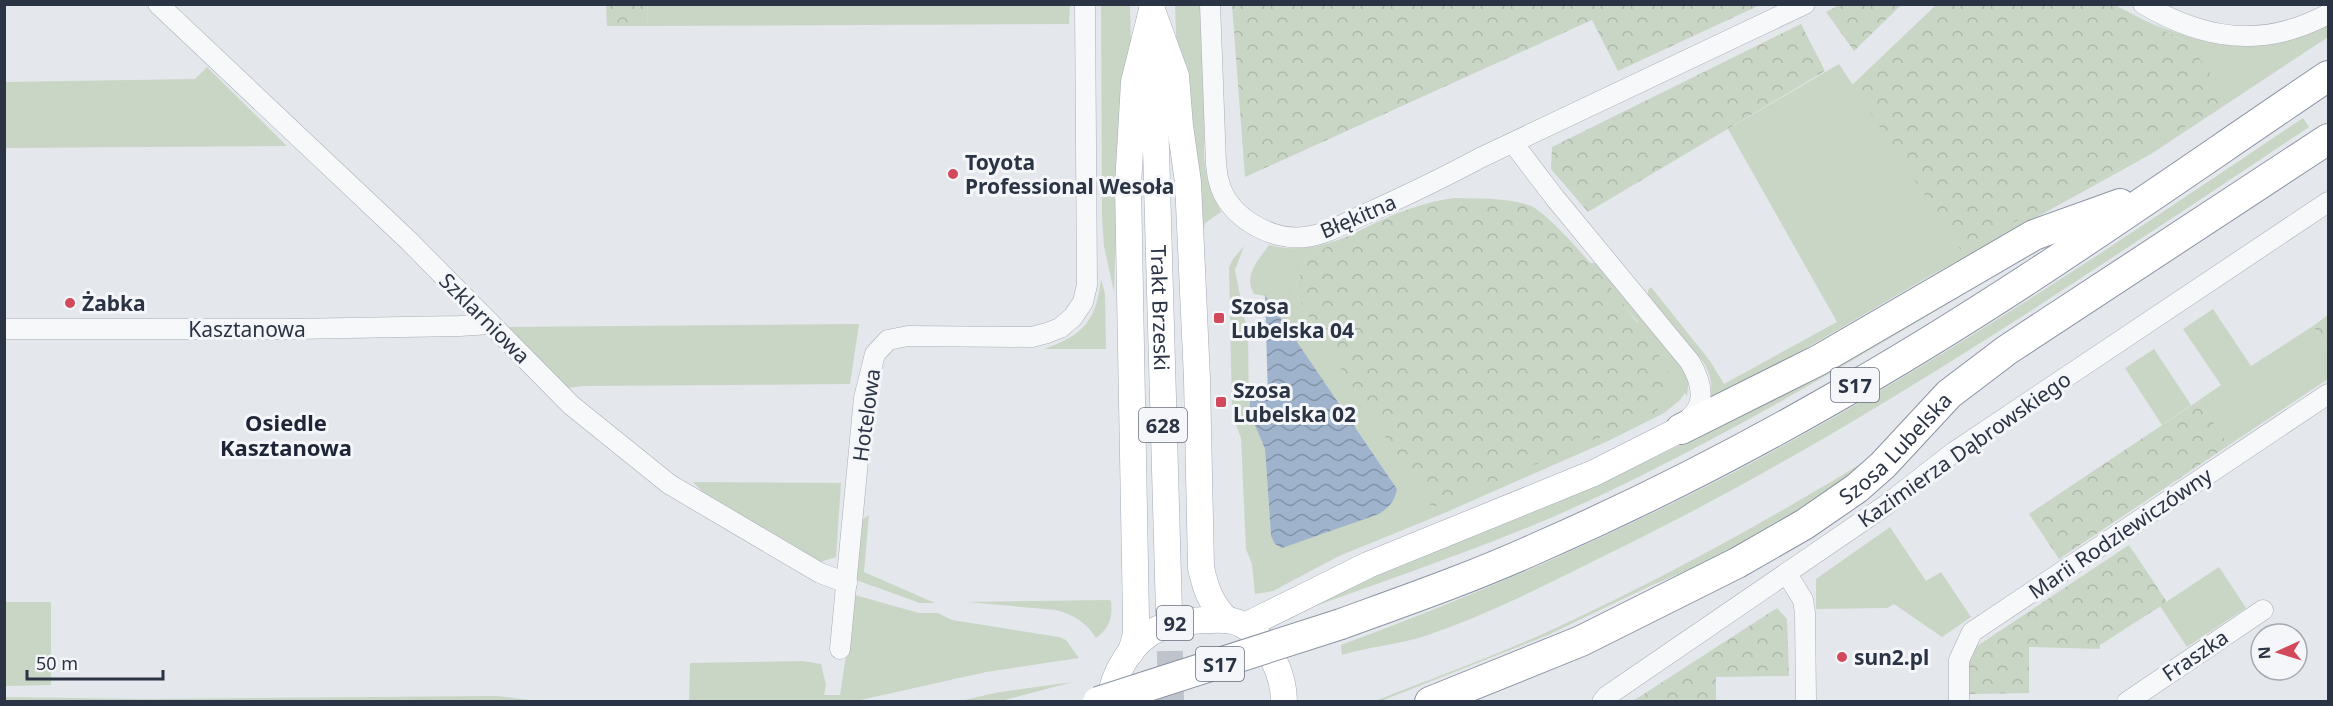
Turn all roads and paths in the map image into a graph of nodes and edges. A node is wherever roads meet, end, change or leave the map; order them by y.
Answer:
1 (158, 4) edge
2 (1085, 4) edge
3 (1210, 4) edge
4 (2143, 4) edge
5 (1804, 5) edge
6 (1152, 7) edge
7 (2328, 14) edge
8 (2328, 76) edge
9 (2328, 138) edge
10 (1513, 143) junction
11 (2156, 191) junction
12 (2328, 202) edge
13 (490, 324) junction
14 (4, 329) edge
15 (2328, 394) edge
16 (1681, 429) junction
17 (1787, 574) junction
18 (847, 583) junction
19 (2263, 610) dead end
20 (1169, 612) tunnel mouth
21 (1236, 623) junction
22 (840, 649) dead end
23 (1131, 652) junction
24 (1098, 702) edge
25 (1110, 702) edge
26 (1284, 702) edge
27 (1430, 702) edge
28 (1602, 702) edge
29 (1806, 702) edge
30 (1959, 702) edge
31 (2127, 702) edge

1 - 13 street, Szklarniowa
2 - 18 street, Hotelowa
3 - 10 street, Błękitna
4 - 7 street
5 - 10 street, Błękitna
6 - 20 main road, Trakt Brzeski / 628
6 - 21 main road
6 - 23 main road
8 - 11 highway, S17
9 - 27 highway, Szosa Lubelska
10 - 16 street
11 - 16 highway
11 - 24 highway, S17, bridge
12 - 17 street, Kazimierza Dąbrowskiego
13 - 14 street, Kasztanowa
13 - 18 street, Szklarniowa
15 - 30 street, Marii Rodziewiczówny
16 - 21 main road
17 - 28 street, Kazimierza Dąbrowskiego
17 - 29 street
18 - 22 street, Hotelowa
19 - 31 street, Fraszka
21 - 23 main road, 92
21 - 26 main road
23 - 25 main road, 92

